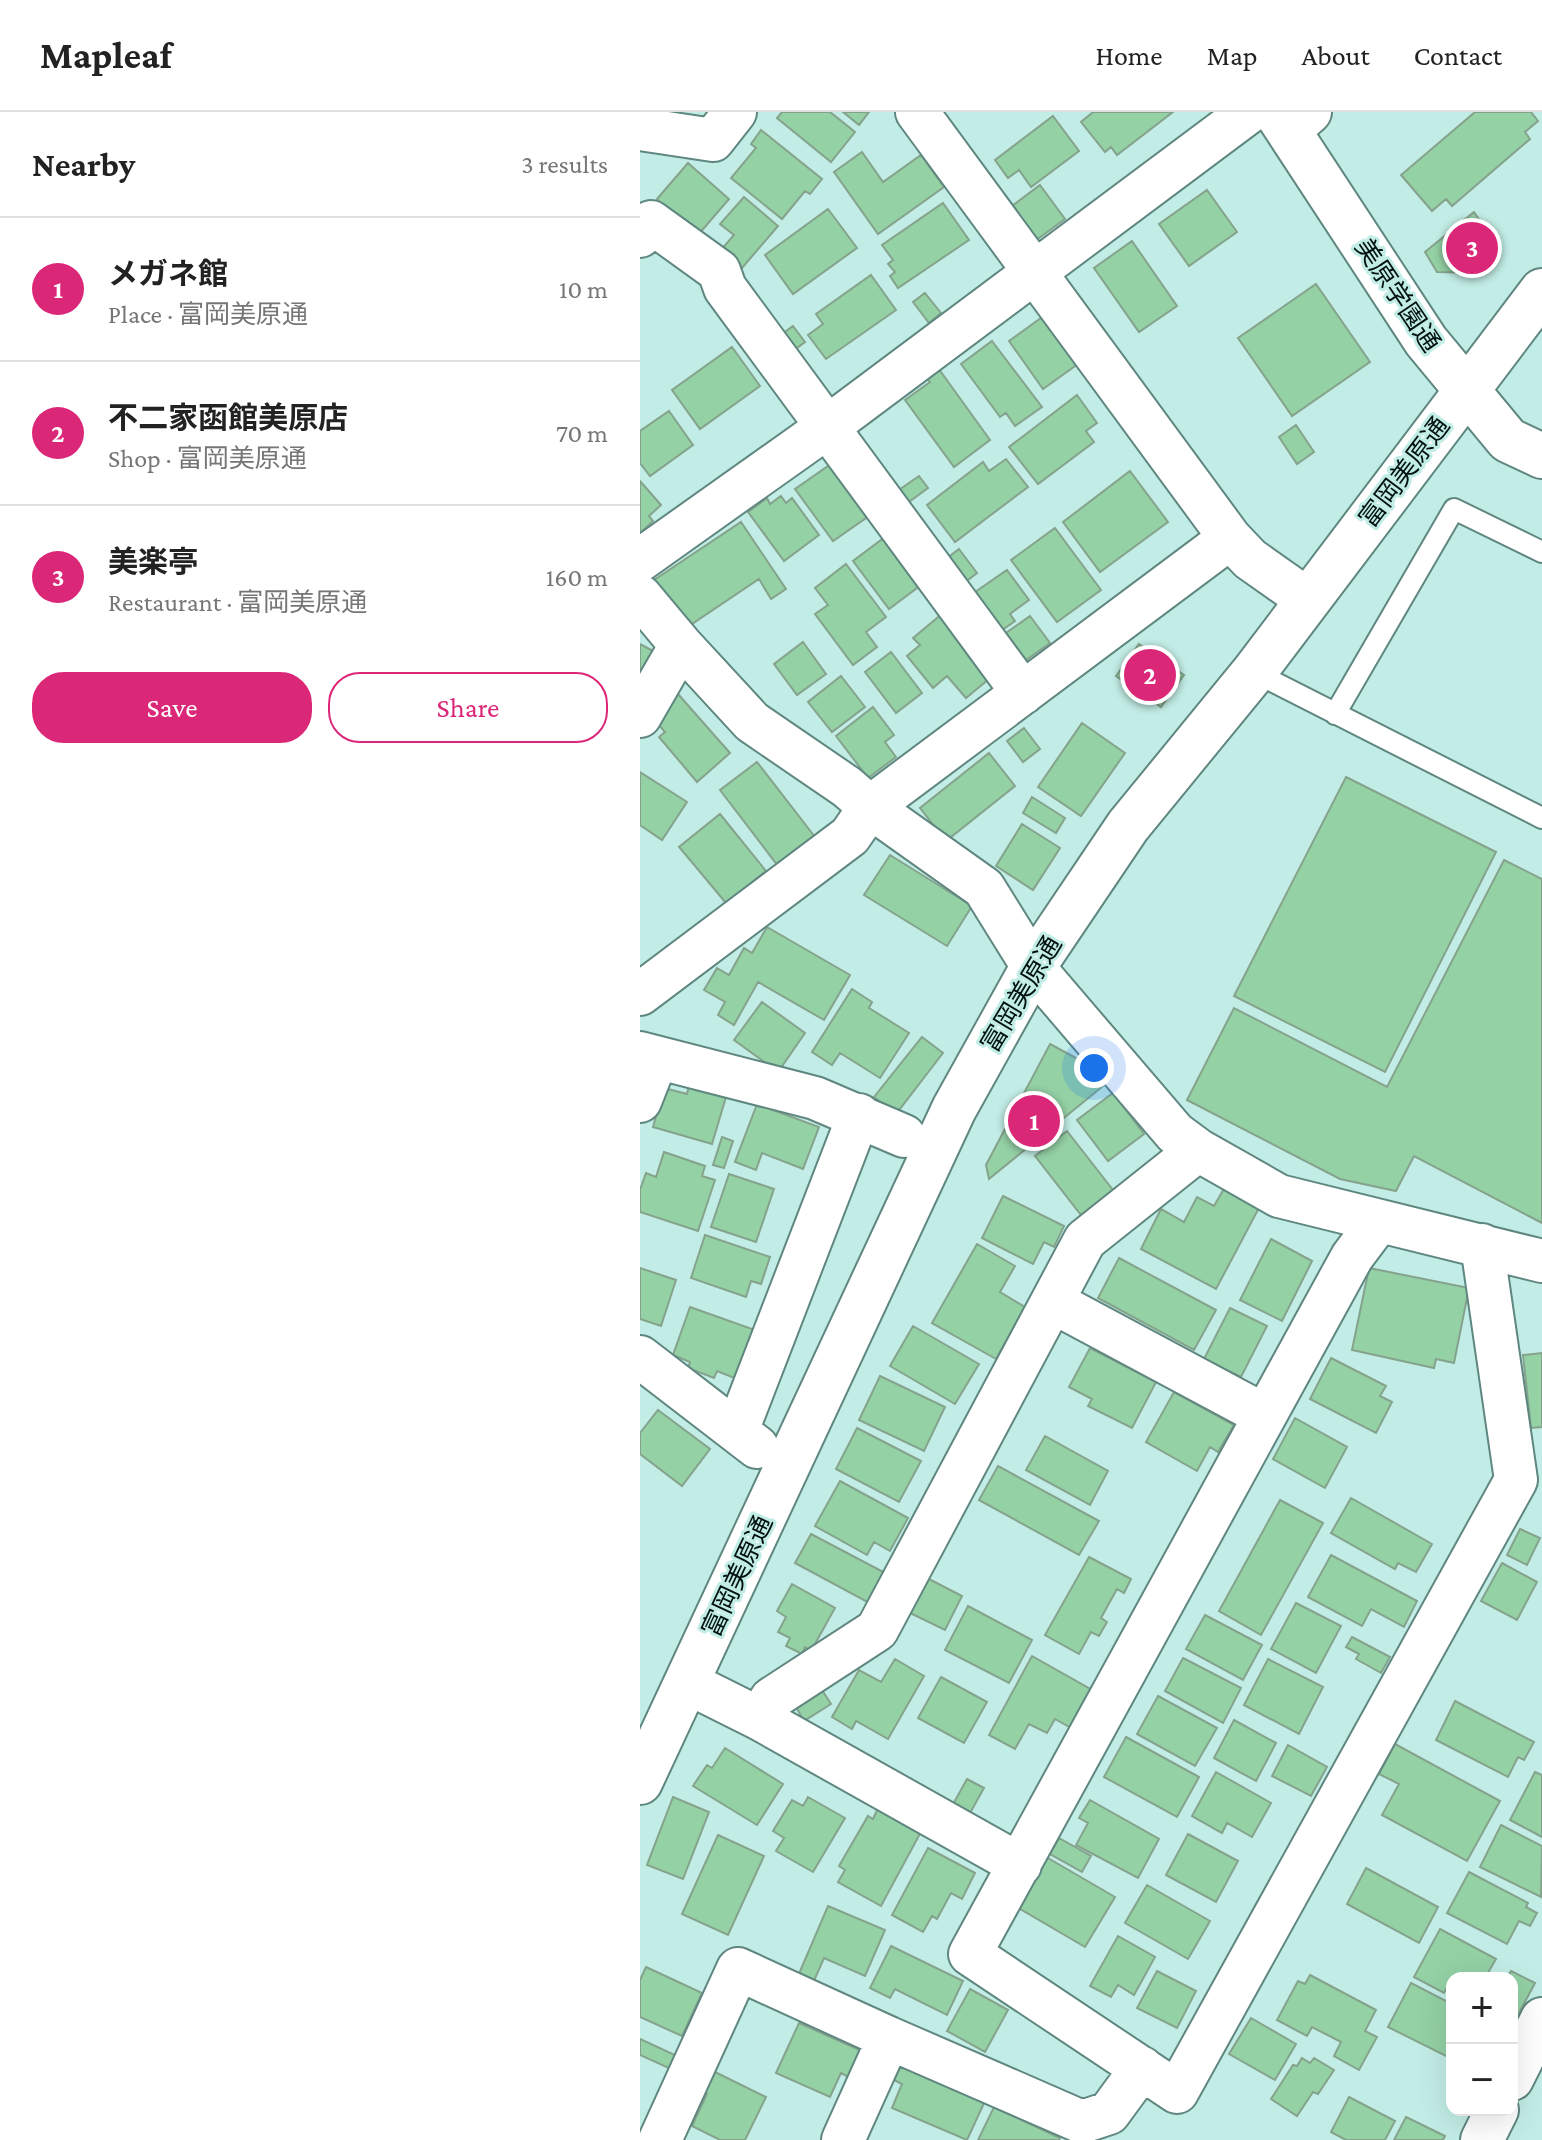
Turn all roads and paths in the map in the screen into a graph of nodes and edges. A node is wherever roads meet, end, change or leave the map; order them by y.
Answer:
1 (735, 112) edge
2 (917, 112) edge
3 (1249, 112) edge
4 (1291, 118) edge
5 (640, 129) edge
6 (640, 236) edge
7 (1035, 270) junction
8 (1542, 291) edge
9 (1466, 389) junction
10 (826, 428) junction
11 (1542, 456) edge
12 (1230, 538) junction
13 (1542, 552) edge
14 (640, 560) edge
15 (640, 596) edge
16 (1308, 600) junction
17 (681, 645) junction
18 (1254, 672) junction
19 (1023, 693) junction
20 (1335, 714) junction
21 (640, 716) edge
22 (870, 807) junction
23 (1542, 818) edge
24 (657, 963) edge
25 (1033, 967) junction
26 (640, 994) edge
27 (649, 1056) edge
28 (640, 1101) edge
29 (859, 1115) junction
30 (904, 1136) dead end
31 (1198, 1150) junction
32 (1379, 1221) junction
33 (1482, 1245) junction
34 (1542, 1261) edge
35 (1053, 1302) junction
36 (640, 1357) edge
37 (1264, 1415) junction
38 (688, 1683) junction
39 (760, 1719) junction
40 (640, 1782) edge
41 (1020, 1865) junction
42 (1542, 2019) edge
43 (889, 2038) junction
44 (1518, 2067) edge
45 (1142, 2068) junction
46 (1494, 2116) edge
47 (660, 2140) edge
48 (843, 2140) edge
49 (1482, 2140) edge

1 - 5 street
2 - 7 street
3 - 7 street
4 - 9 street, 美原学園通
6 - 10 street
7 - 10 street
7 - 12 street
8 - 9 street, 富岡美原通
9 - 11 street, 美原学園通
9 - 16 street, 富岡美原通
10 - 14 street
10 - 19 street
12 - 16 street
12 - 19 street
13 - 20 lane
15 - 17 street
16 - 18 street, 富岡美原通
17 - 21 street
17 - 22 street
18 - 20 lane
18 - 25 street, 富岡美原通
19 - 22 street
20 - 23 lane
22 - 24 street
22 - 25 street
24 - 26 street
25 - 31 street
25 - 38 street, 富岡美原通
27 - 28 street
27 - 29 street
29 - 30 street
29 - 36 street
31 - 32 street
31 - 35 street
32 - 33 street
32 - 37 street
33 - 34 street
33 - 45 street
35 - 37 street
35 - 39 street
37 - 41 street
38 - 39 street
38 - 40 street, 富岡美原通
39 - 41 street
41 - 45 street
42 - 44 street
43 - 45 street
43 - 47 street
43 - 48 street
46 - 49 street

